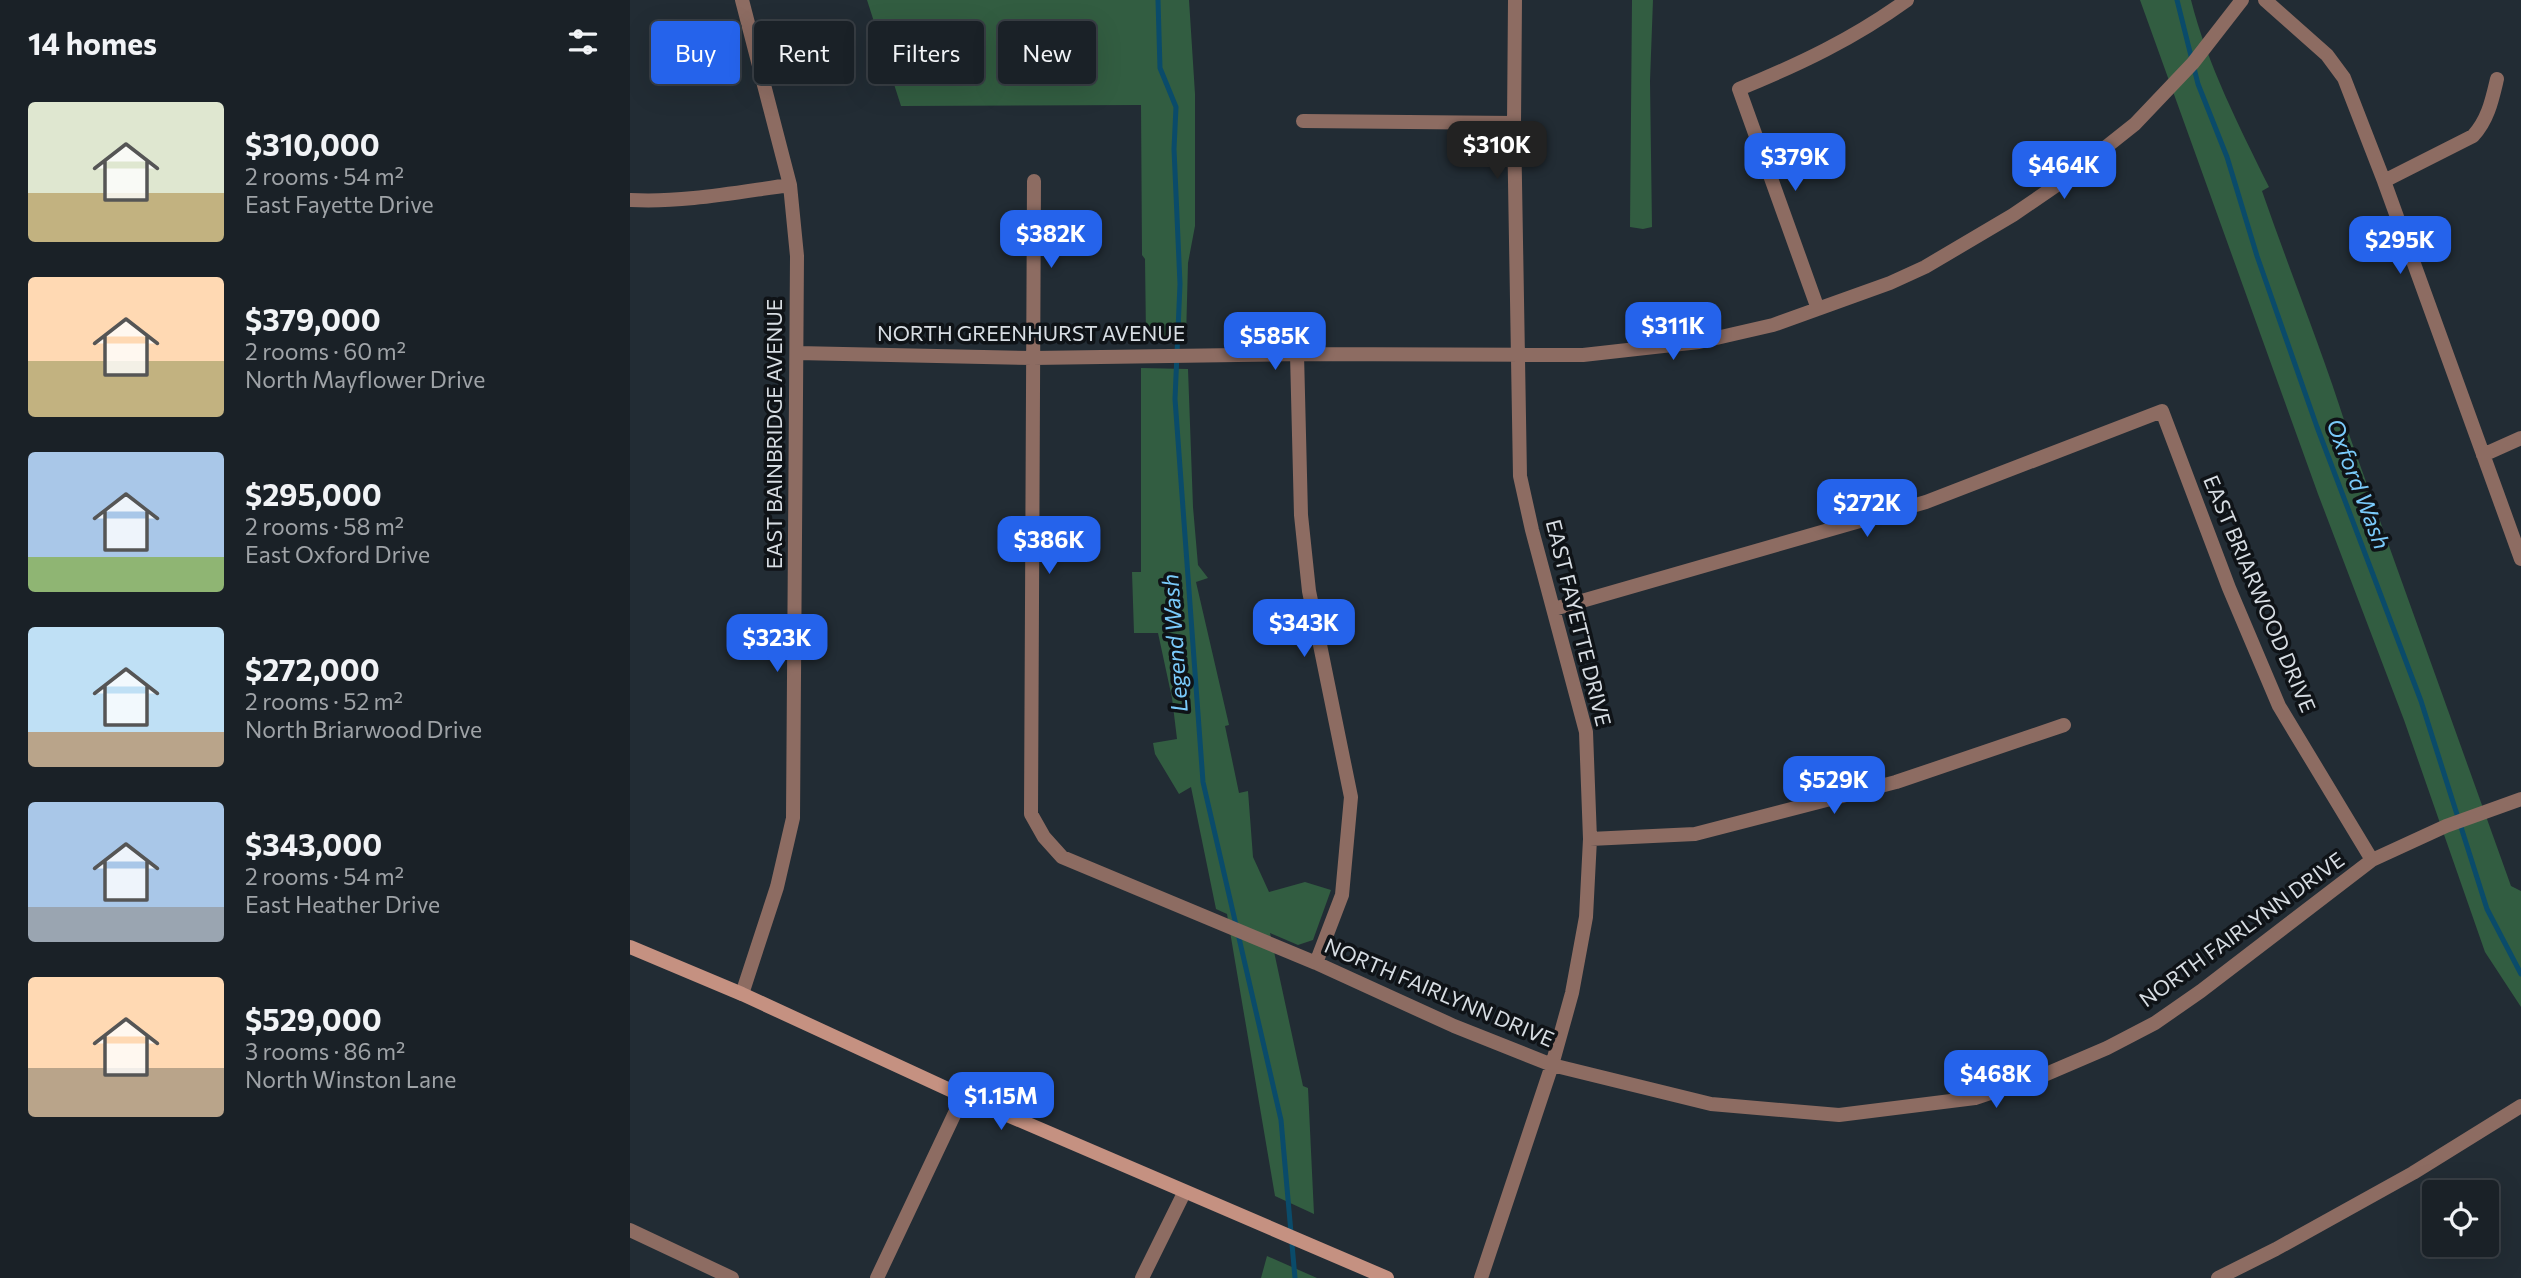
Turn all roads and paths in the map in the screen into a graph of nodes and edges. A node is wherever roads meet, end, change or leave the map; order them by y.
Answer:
1 (742, 0) edge
2 (1907, 0) edge
3 (2242, 0) edge
4 (2265, 0) edge
5 (1515, 3) edge
6 (2497, 79) dead end
7 (1303, 121) dead end
8 (1514, 124) junction
9 (1034, 181) dead end
10 (2384, 181) junction
11 (790, 185) junction
12 (630, 200) edge
13 (1818, 309) junction
14 (797, 353) junction
15 (1297, 354) junction
16 (1517, 355) junction
17 (1033, 358) junction
18 (2521, 438) edge
19 (2483, 456) junction
20 (2521, 559) edge
21 (1554, 609) junction
22 (2064, 725) dead end
23 (2521, 799) edge
24 (1590, 839) junction
25 (2372, 860) junction
26 (630, 947) edge
27 (1316, 963) junction
28 (743, 993) junction
29 (1552, 1065) junction
30 (963, 1096) junction
31 (2521, 1106) edge
32 (1184, 1193) junction
33 (630, 1230) edge
34 (732, 1278) edge
35 (877, 1278) edge
36 (1142, 1278) edge
37 (1387, 1278) edge
38 (1481, 1278) edge
39 (2218, 1278) edge

1 - 11 street, EAST BAINBRIDGE AVENUE
2 - 13 street
3 - 13 street, NORTH GREENHURST AVENUE
4 - 10 street
5 - 8 street, EAST FAYETTE DRIVE
6 - 10 street
7 - 8 street
8 - 16 street, EAST FAYETTE DRIVE
9 - 17 street, NORTH FAIRLYNN DRIVE
10 - 19 street
11 - 12 street
11 - 14 street, EAST BAINBRIDGE AVENUE
13 - 16 street, NORTH GREENHURST AVENUE
14 - 17 street, NORTH GREENHURST AVENUE
14 - 28 street, EAST BAINBRIDGE AVENUE
15 - 16 street, NORTH GREENHURST AVENUE
15 - 17 street, NORTH GREENHURST AVENUE
15 - 27 street
16 - 21 street, EAST FAYETTE DRIVE
17 - 27 street, NORTH FAIRLYNN DRIVE
18 - 19 street
19 - 20 street
21 - 24 street, EAST FAYETTE DRIVE
21 - 25 street, EAST BRIARWOOD DRIVE
22 - 24 street
23 - 25 street, NORTH FAIRLYNN DRIVE
24 - 29 street, EAST FAYETTE DRIVE
25 - 29 street, NORTH FAIRLYNN DRIVE
26 - 28 main road
27 - 29 street, NORTH FAIRLYNN DRIVE
28 - 30 main road
29 - 38 street, EAST FAYETTE DRIVE
30 - 32 main road
30 - 35 street
31 - 39 street
32 - 36 street
32 - 37 main road
33 - 34 street

